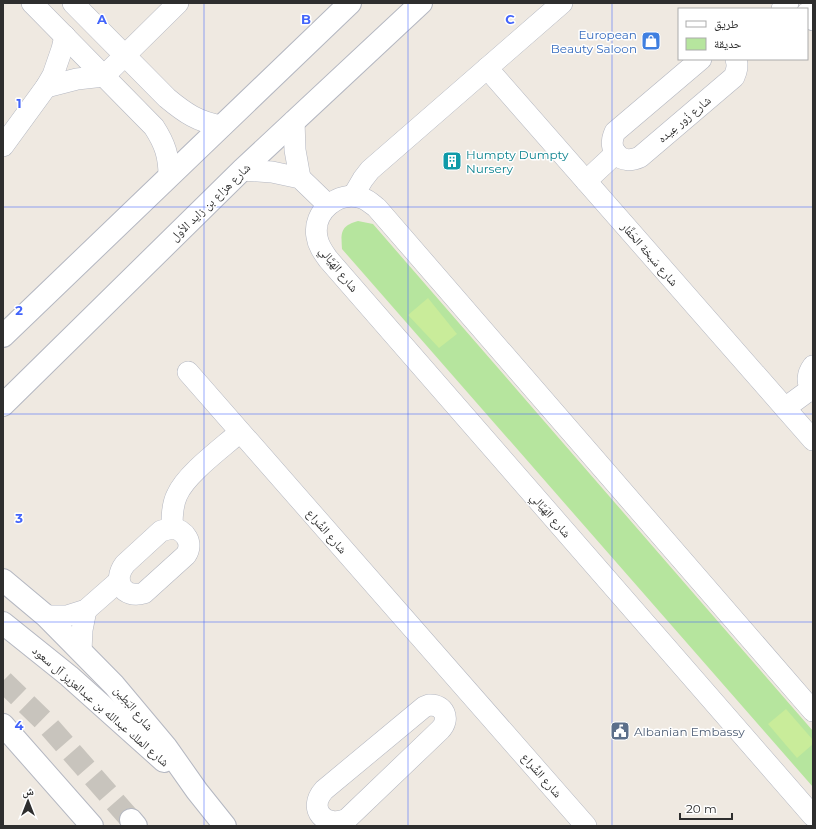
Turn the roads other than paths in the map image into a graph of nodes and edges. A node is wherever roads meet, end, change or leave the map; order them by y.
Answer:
1 (32, 3) edge
2 (73, 3) edge
3 (178, 3) edge
4 (350, 3) edge
5 (420, 3) edge
6 (562, 3) edge
7 (65, 36) junction
8 (125, 55) junction
9 (700, 60) edge
10 (736, 60) edge
11 (487, 68) junction
12 (104, 76) junction
13 (46, 87) junction
14 (294, 121) junction
15 (222, 126) junction
16 (3, 146) edge
17 (616, 154) junction
18 (242, 170) junction
19 (169, 176) junction
20 (300, 178) junction
21 (586, 180) junction
22 (353, 196) junction
23 (328, 205) junction
24 (5, 337) edge
25 (813, 366) edge
26 (188, 372) dead end
27 (812, 390) edge
28 (3, 405) edge
29 (785, 408) junction
30 (240, 432) junction
31 (813, 440) edge
32 (172, 528) junction
33 (3, 580) edge
34 (119, 581) junction
35 (86, 610) junction
36 (46, 616) junction
37 (3, 623) edge
38 (82, 651) junction
39 (466, 689) junction
40 (442, 709) junction
41 (813, 711) edge
42 (3, 725) edge
43 (198, 791) junction
44 (813, 816) edge
45 (92, 826) edge
46 (225, 826) edge
47 (586, 826) edge

1 - 7 street
2 - 8 street
3 - 8 street
4 - 15 main road
5 - 14 main road, شارع هزاع بن زايد الأول
6 - 11 street
7 - 12 street
7 - 13 street
8 - 12 street
8 - 15 street
9 - 17 street
10 - 17 street, شارع زُور عِيده
11 - 21 street, شارع سَبخة الحَفَّار
11 - 22 street
12 - 13 street
12 - 19 street
13 - 16 street
14 - 18 main road, شارع هزاع بن زايد الأول
14 - 20 street
15 - 19 main road
17 - 21 street
18 - 20 street
18 - 28 main road, شارع هزاع بن زايد الأول
19 - 24 main road
20 - 23 street
21 - 29 street, شارع سَبخة الحَفَّار
22 - 23 street
22 - 41 street
23 - 44 street, شارع الهَيَّالي
25 - 27 street
26 - 30 street, شارع الشِّراع
27 - 29 street
29 - 31 street, شارع سَبخة الحَفَّار
30 - 32 street
30 - 39 street, شارع الشِّراع
32 - 34 street
32 - 34 street
33 - 36 main road, شارع البَطِين
34 - 35 street
35 - 36 street
35 - 38 street
36 - 38 main road, شارع البَطِين
37 - 43 main road, شارع الملك عبدالله بن عبدالعزيز آل سعود
38 - 43 main road, شارع البَطِين
39 - 40 street
39 - 47 street, شارع الشِّراع
40 - 40 street
42 - 45 main road
43 - 46 main road, شارع البَطِين

